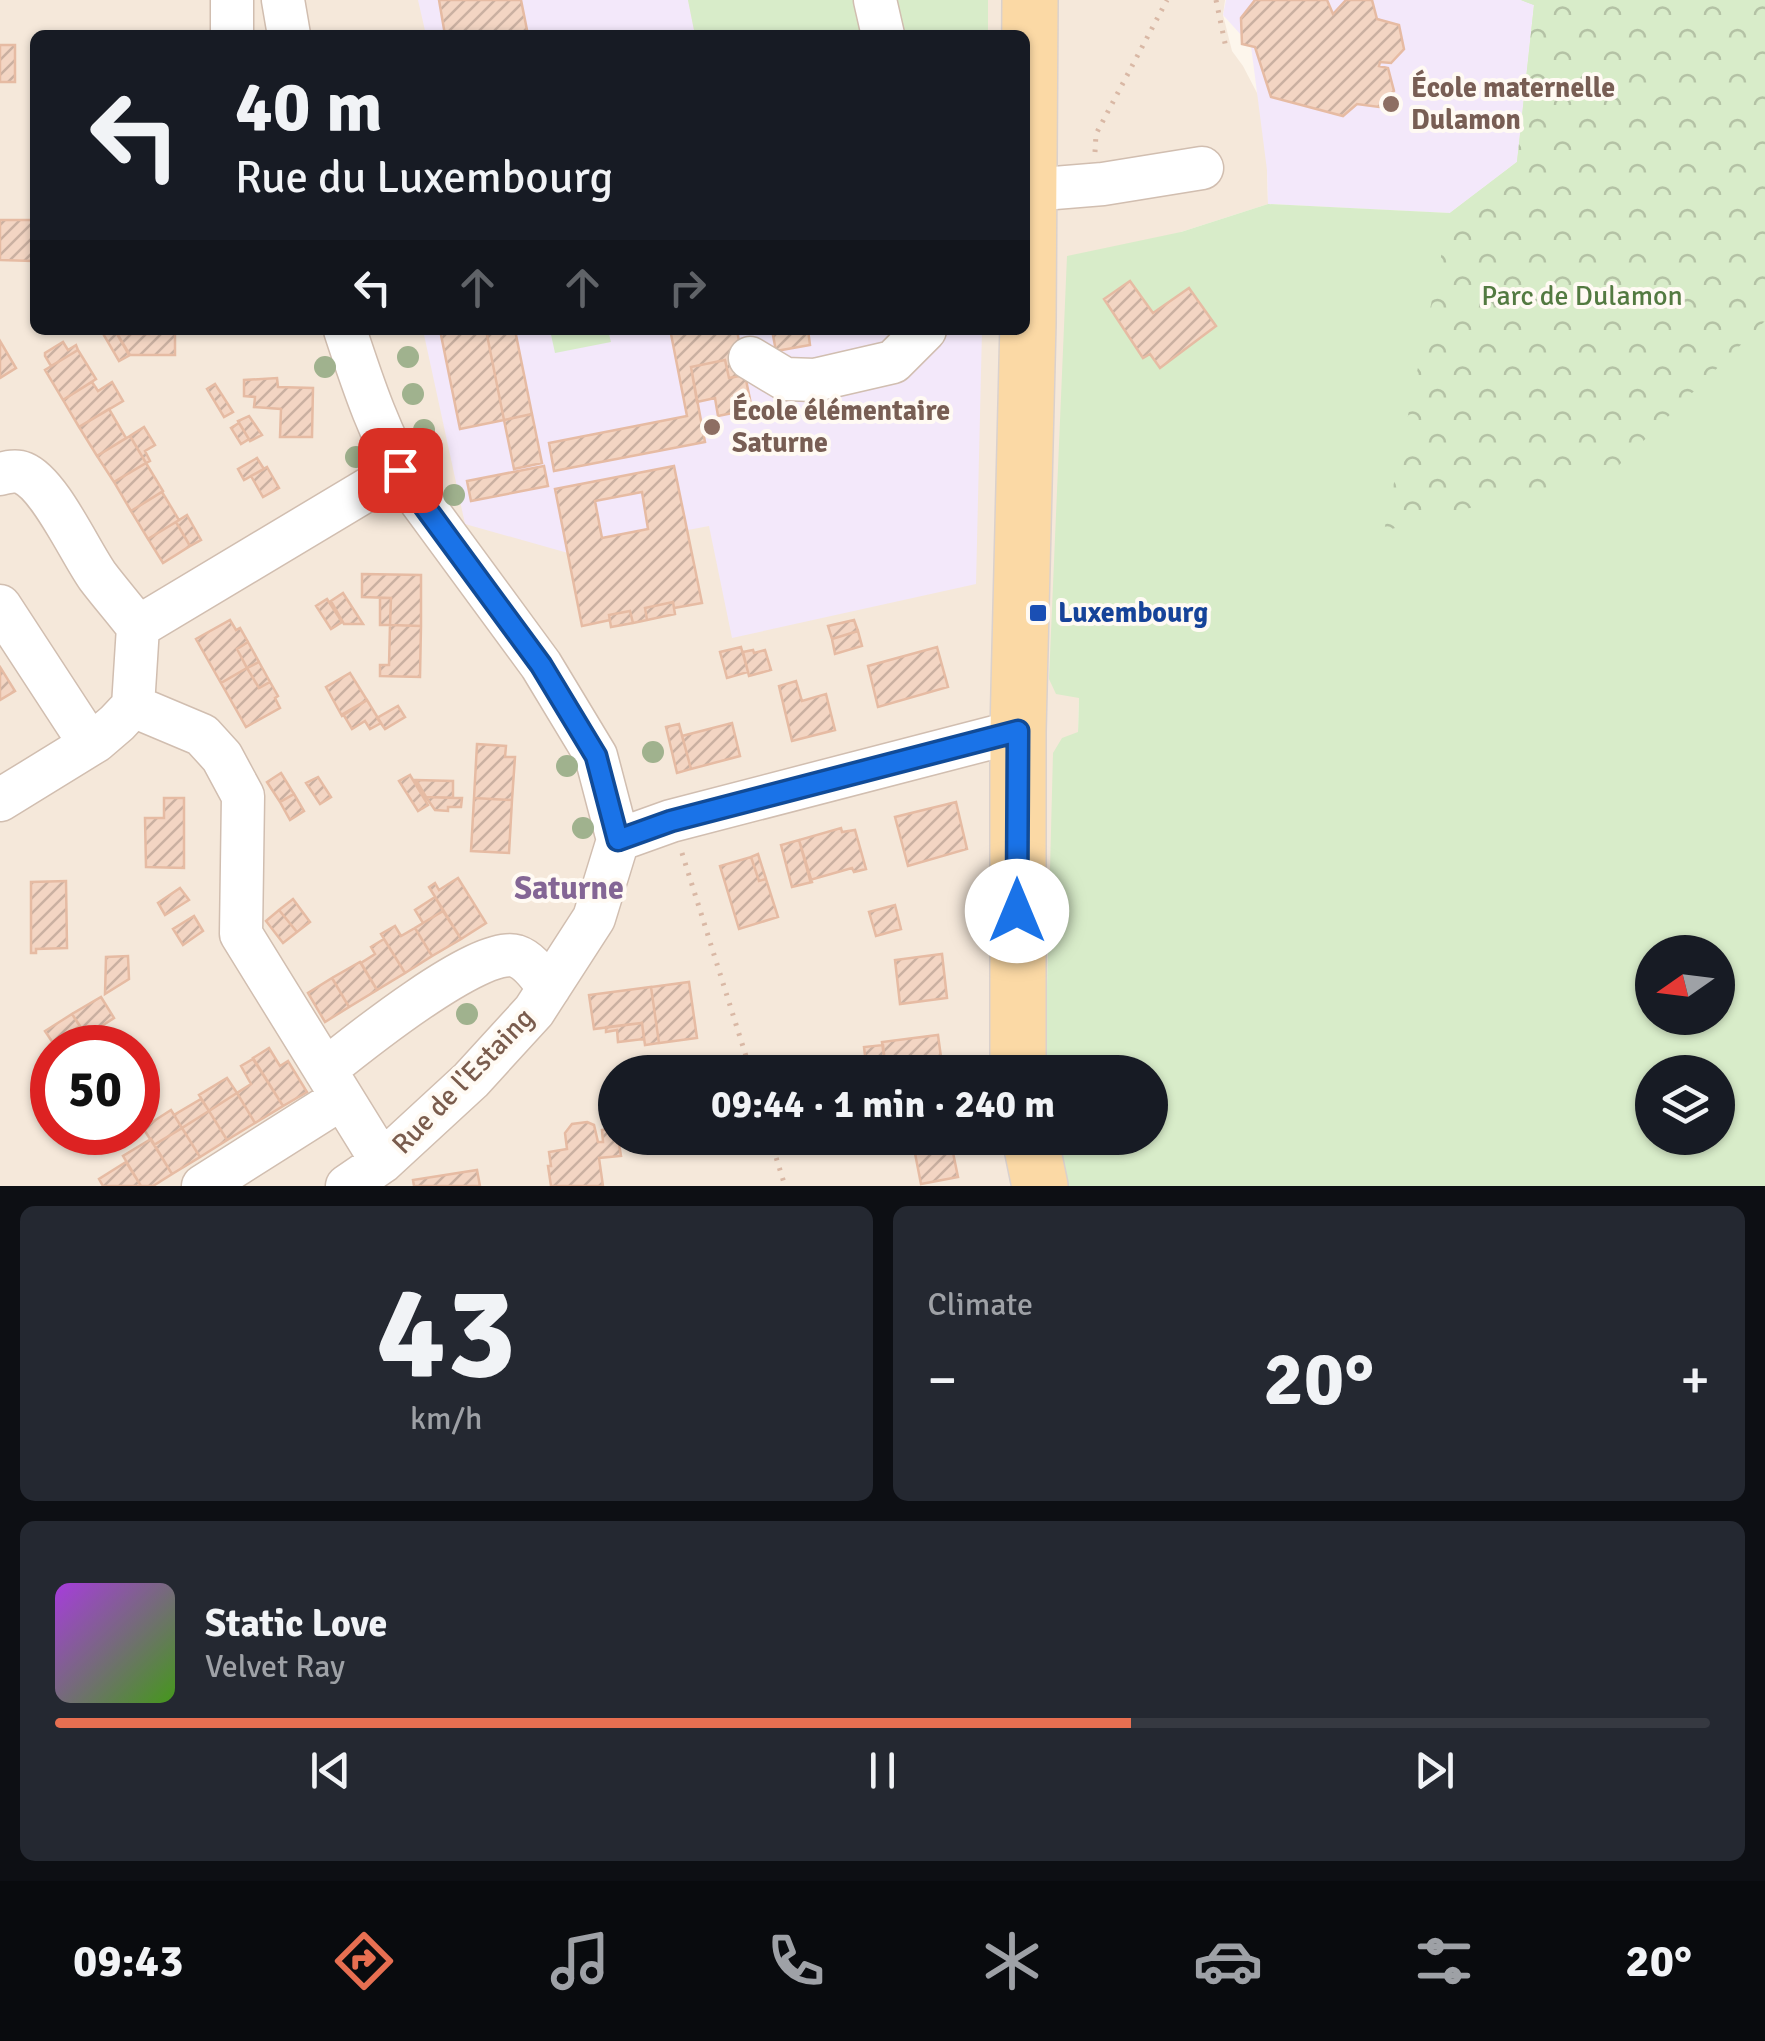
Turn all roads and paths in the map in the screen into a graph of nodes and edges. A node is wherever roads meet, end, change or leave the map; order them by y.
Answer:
1 (232, 0) edge
2 (283, 0) edge
3 (875, 0) edge
4 (1030, 0) edge
5 (1167, 0) edge
6 (1216, 0) edge
7 (232, 30) edge
8 (287, 30) edge
9 (882, 30) edge
10 (1226, 48) dead end
11 (1202, 168) dead end
12 (1096, 185) junction
13 (1030, 190) joint
14 (348, 335) edge
15 (920, 335) edge
16 (1027, 335) edge
17 (750, 358) dead end
18 (400, 470) junction
19 (0, 474) edge
20 (0, 606) edge
21 (138, 627) junction
22 (133, 706) junction
23 (1018, 731) junction
24 (90, 744) junction
25 (0, 800) edge
26 (671, 821) junction
27 (618, 840) junction
28 (549, 988) junction
29 (746, 1055) edge
30 (1018, 1055) edge
31 (334, 1084) junction
32 (775, 1155) edge
33 (1034, 1155) edge
34 (382, 1162) junction
35 (203, 1186) edge
36 (347, 1186) edge
37 (785, 1186) edge
38 (1040, 1186) edge

1 - 7 street
2 - 8 street
3 - 9 street
4 - 13 main road
5 - 12 path
6 - 10 path
11 - 12 street
12 - 13 street
14 - 18 street
15 - 17 street
16 - 23 main road
18 - 21 street
18 - 27 street
19 - 21 street
20 - 24 street
21 - 22 street
22 - 24 street
22 - 31 street
23 - 26 street
23 - 30 main road
24 - 25 street
26 - 27 street
26 - 29 path
27 - 28 street, Rue de l'Estaing
28 - 31 street
28 - 34 street, Rue de l'Estaing
31 - 34 street
31 - 35 street
32 - 37 path
33 - 38 main road
34 - 36 street, Rue de l'Estaing

